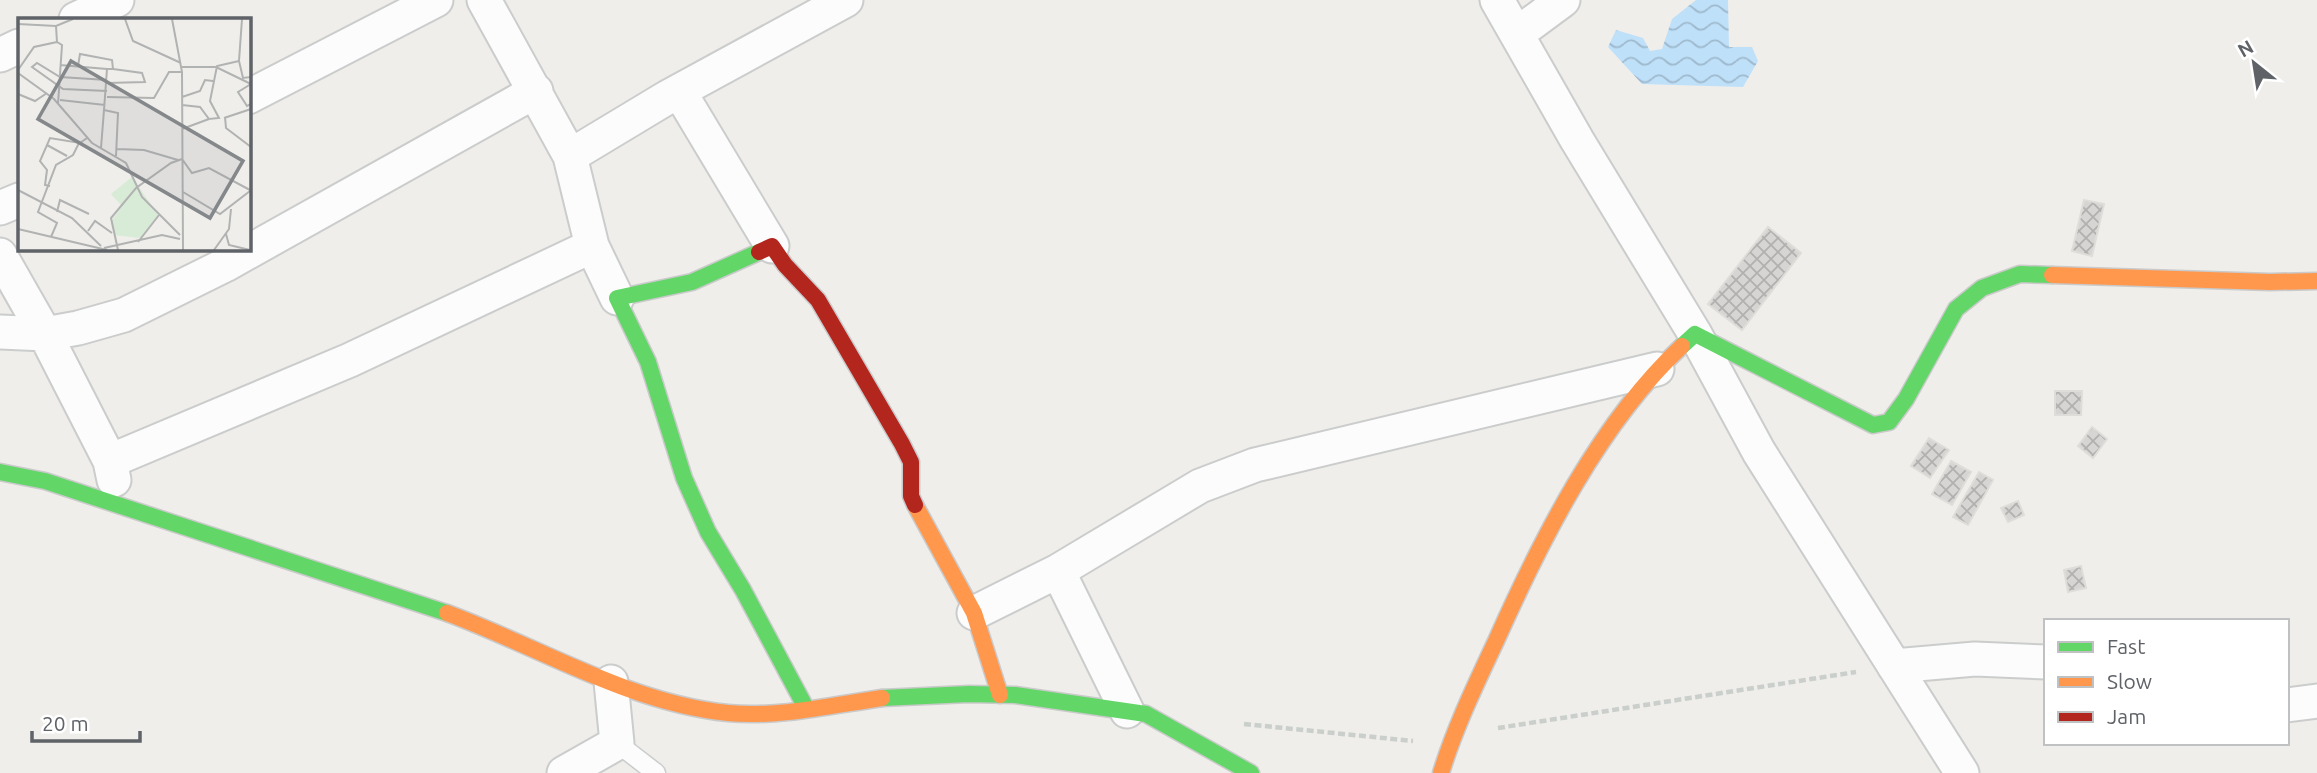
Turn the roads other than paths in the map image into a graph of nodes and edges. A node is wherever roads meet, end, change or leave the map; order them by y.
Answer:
1 (436, 0) edge
2 (846, 0) edge
3 (1497, 0) edge
4 (1563, 0) edge
5 (491, 2) edge
6 (1517, 34) junction
7 (18, 46) edge
8 (0, 55) edge
9 (536, 91) junction
10 (679, 91) junction
11 (250, 96) edge
12 (570, 156) junction
13 (18, 200) edge
14 (0, 208) edge
15 (592, 246) junction
16 (772, 246) junction
17 (0, 255) edge
18 (2317, 281) edge
19 (617, 298) junction
20 (0, 332) edge
21 (45, 334) junction
22 (1695, 334) junction
23 (1657, 369) junction
24 (110, 461) junction
25 (0, 472) edge
26 (118, 504) junction
27 (1058, 572) junction
28 (974, 613) junction
29 (2044, 662) edge
30 (1894, 666) junction
31 (611, 682) junction
32 (1000, 695) junction
33 (2317, 701) edge
34 (2289, 705) edge
35 (806, 708) junction
36 (1126, 711) junction
37 (617, 743) junction
38 (564, 773) edge
39 (656, 773) edge
40 (1251, 773) edge
41 (1441, 773) edge
42 (1962, 773) edge

1 - 11 street
2 - 10 street
3 - 6 street
4 - 6 street
5 - 9 street
6 - 22 street
7 - 8 street
9 - 12 street
9 - 21 street
10 - 12 street
10 - 16 street
12 - 15 street
13 - 14 street
15 - 19 street
15 - 24 street
16 - 19 street
16 - 28 street
17 - 21 street
18 - 22 street
19 - 35 street
20 - 21 street
21 - 24 street
22 - 23 street
22 - 30 street
23 - 27 street
23 - 41 street
24 - 26 street
25 - 26 street
26 - 31 street
27 - 28 street
27 - 36 street
28 - 32 street
29 - 30 street
30 - 42 street
31 - 35 street
31 - 37 street
32 - 35 street
32 - 36 street
33 - 34 street
36 - 40 street
37 - 38 street
37 - 39 lane

